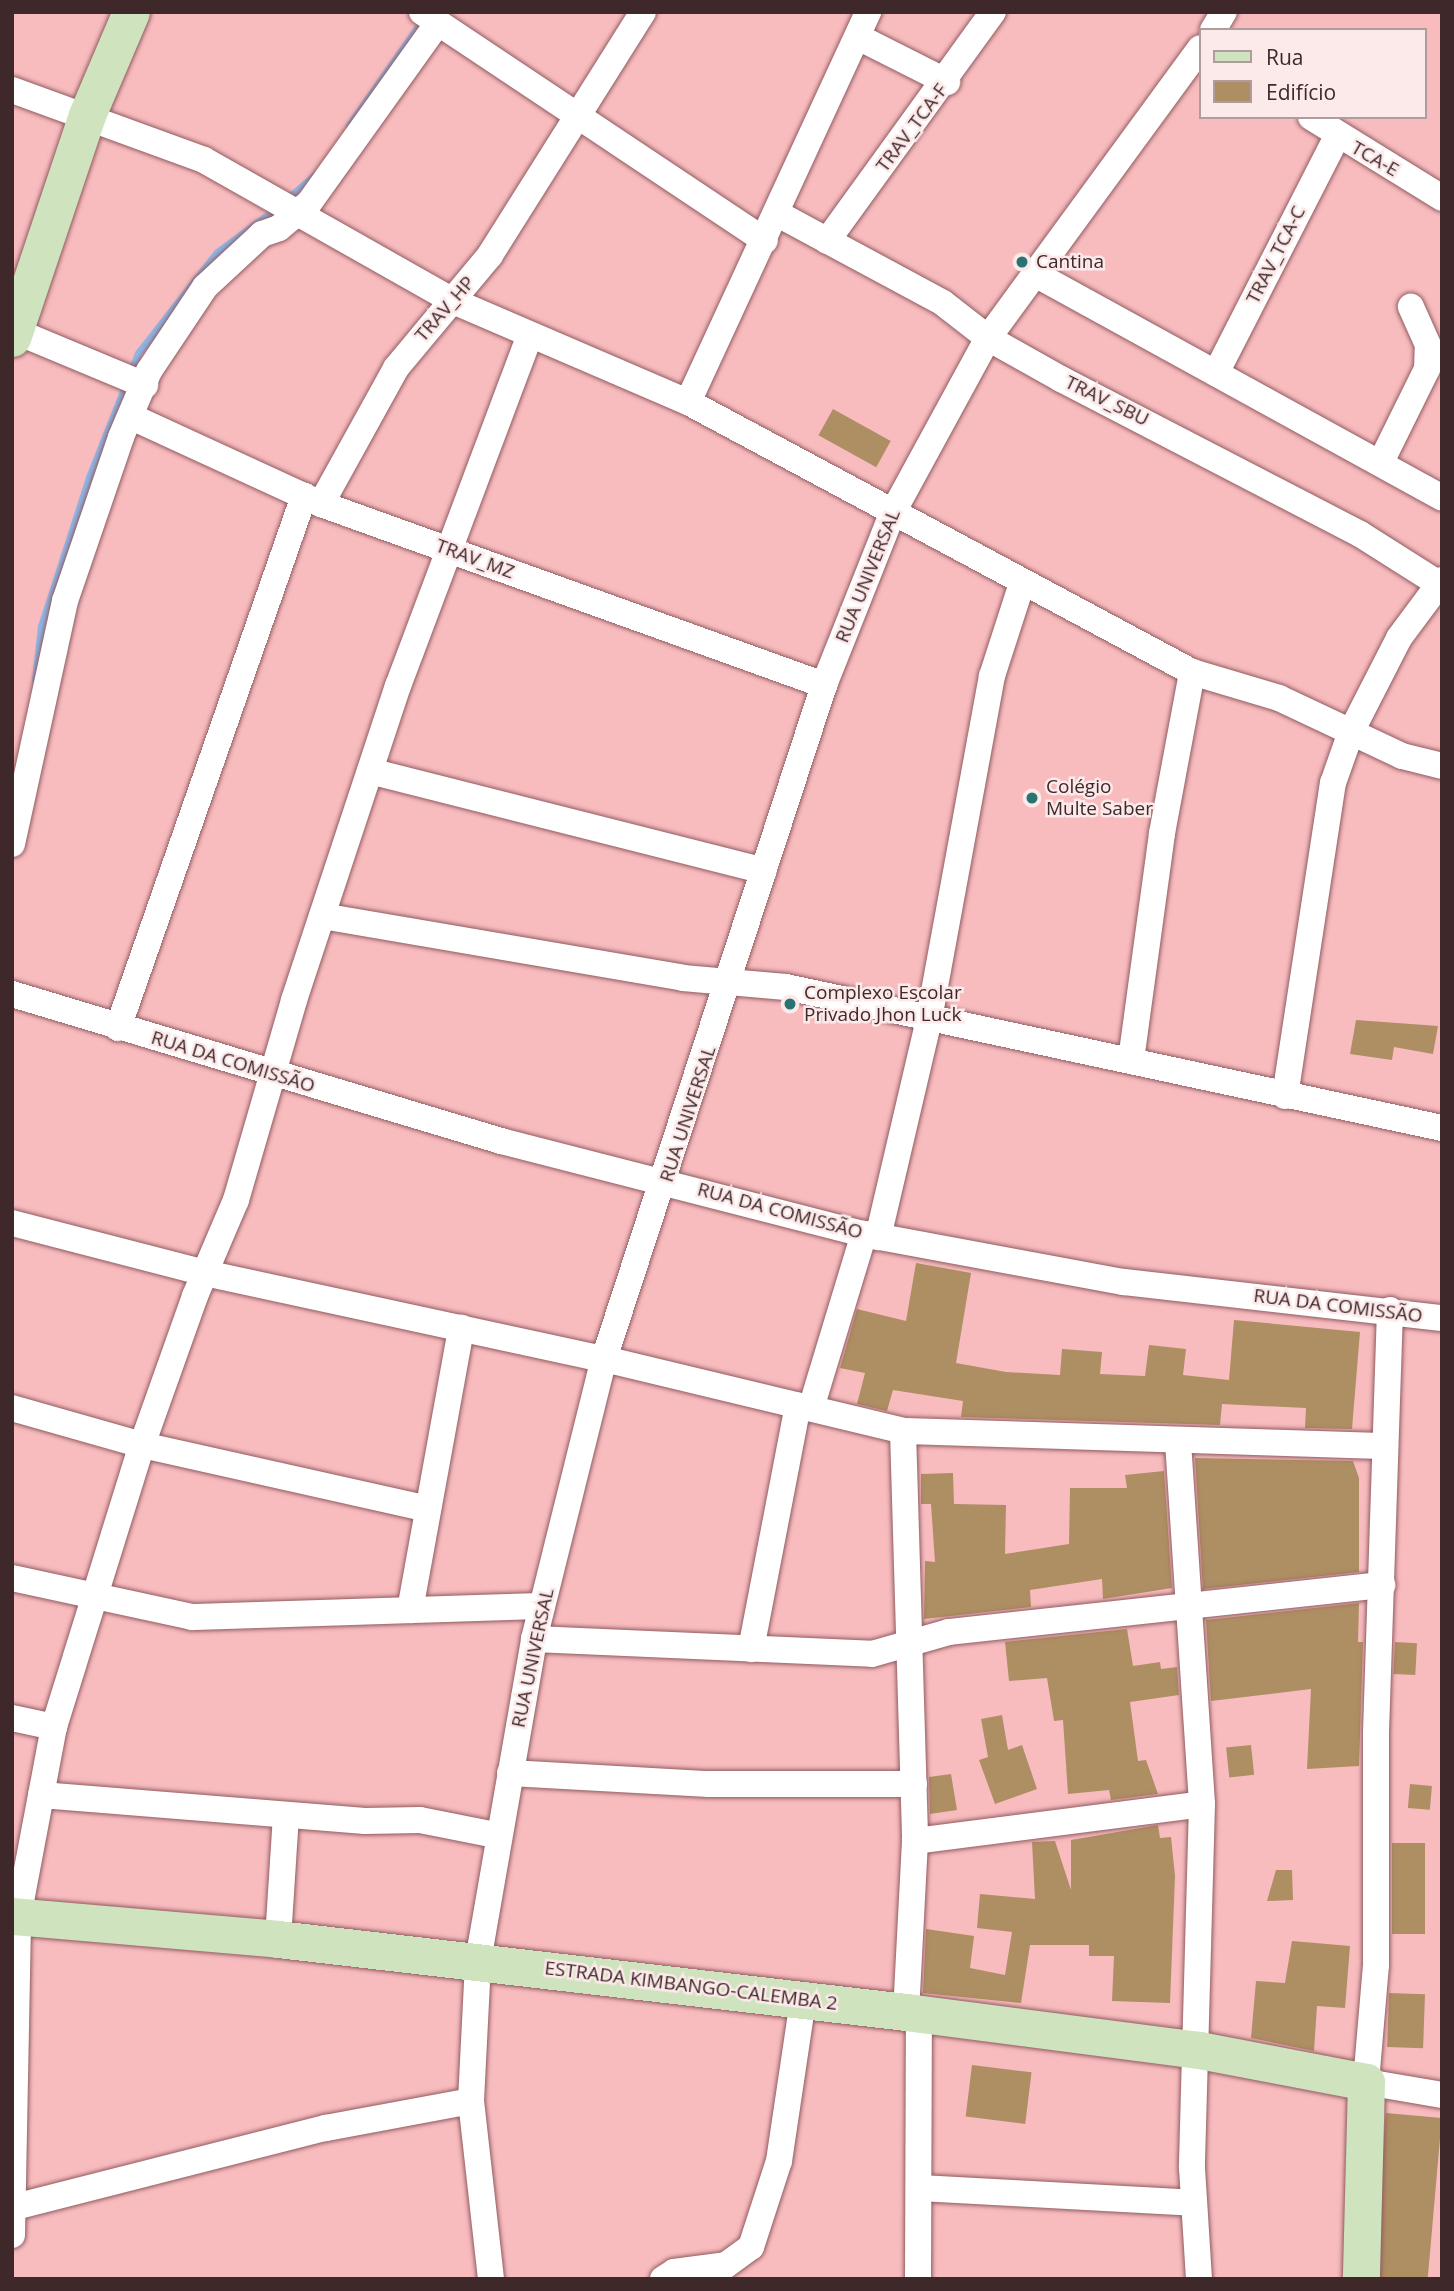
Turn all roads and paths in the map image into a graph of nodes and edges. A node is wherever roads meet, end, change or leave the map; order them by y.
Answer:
1 (643, 12) edge
2 (868, 12) edge
3 (993, 12) edge
4 (1224, 12) edge
5 (129, 13) edge
6 (430, 18) edge
7 (1214, 28) edge
8 (858, 37) junction
9 (1198, 51) edge
10 (947, 82) junction
11 (12, 90) edge
12 (87, 115) junction
13 (575, 117) junction
14 (1314, 119) edge
15 (1337, 137) junction
16 (1442, 198) edge
17 (299, 211) junction
18 (778, 214) junction
19 (765, 241) junction
20 (827, 241) junction
21 (1037, 275) junction
22 (22, 282) edge
23 (453, 301) junction
24 (1411, 307) dead end
25 (14, 334) edge
26 (529, 337) junction
27 (988, 338) junction
28 (1216, 373) junction
29 (145, 385) junction
30 (688, 402) junction
31 (132, 417) junction
32 (1381, 462) junction
33 (1442, 498) edge
34 (312, 500) junction
35 (892, 512) junction
36 (448, 549) junction
37 (1440, 582) edge
38 (1022, 583) junction
39 (1192, 672) junction
40 (824, 685) junction
41 (1351, 732) junction
42 (1442, 766) edge
43 (370, 771) junction
44 (12, 844) edge
45 (764, 870) junction
46 (322, 916) junction
47 (731, 980) junction
48 (12, 994) edge
49 (929, 1019) junction
50 (118, 1028) junction
51 (1131, 1060) junction
52 (272, 1075) junction
53 (1285, 1096) junction
54 (1442, 1128) edge
55 (666, 1182) junction
56 (12, 1223) edge
57 (871, 1235) junction
58 (205, 1273) junction
59 (1390, 1310) junction
60 (1442, 1318) edge
61 (461, 1328) junction
62 (604, 1359) junction
63 (804, 1406) junction
64 (12, 1408) edge
65 (903, 1431) junction
66 (1178, 1442) junction
67 (142, 1446) junction
68 (1384, 1446) junction
69 (428, 1509) junction
70 (12, 1578) edge
71 (1382, 1585) junction
72 (93, 1598) junction
73 (1186, 1605) junction
74 (542, 1606) junction
75 (410, 1610) junction
76 (534, 1639) junction
77 (907, 1642) junction
78 (751, 1649) junction
79 (12, 1718) edge
80 (54, 1727) junction
81 (510, 1773) junction
82 (914, 1784) junction
83 (41, 1795) junction
84 (1202, 1804) junction
85 (286, 1815) junction
86 (496, 1835) junction
87 (915, 1841) junction
88 (15, 1917) edge
89 (278, 1939) junction
90 (478, 1961) junction
91 (803, 2000) junction
92 (913, 2014) junction
93 (15, 2019) edge
94 (1199, 2050) junction
95 (1366, 2082) junction
96 (1442, 2095) edge
97 (471, 2101) junction
98 (13, 2142) edge
99 (919, 2188) junction
100 (1194, 2203) junction
101 (15, 2207) junction
102 (12, 2235) edge
103 (491, 2279) edge
104 (663, 2279) edge
105 (918, 2279) edge
106 (1199, 2279) edge
107 (1361, 2279) edge

1 - 13 street, TRAV_HP
2 - 8 street
3 - 10 street, TRAV_TCA-F
4 - 7 street
5 - 12 main road
6 - 13 street
6 - 17 street
8 - 10 street
8 - 18 street
9 - 21 street, RUA UNIVERSAL
10 - 20 street, TRAV_TCA-F
11 - 12 street
12 - 17 street
12 - 22 main road
13 - 19 street
13 - 23 street, TRAV_HP
14 - 15 street, TCA-E
15 - 16 street, TCA-E
15 - 28 street, TRAV_TCA-C
17 - 23 street
17 - 29 street
18 - 19 street
18 - 20 street, TRAV_SBU
19 - 30 street
20 - 27 street, TRAV_SBU
21 - 27 street, RUA UNIVERSAL
21 - 28 street
22 - 25 main road
23 - 26 street
23 - 34 street, TRAV_HP
24 - 32 street
25 - 29 street
26 - 30 street
26 - 36 street
27 - 35 street, RUA UNIVERSAL
27 - 37 street, TRAV_SBU
28 - 32 street
29 - 31 street
30 - 35 street
31 - 34 street, TRAV_MZ
31 - 44 street
32 - 33 street
34 - 36 street, TRAV_MZ
34 - 50 street, TRAV_HP
35 - 38 street
35 - 40 street, RUA UNIVERSAL
36 - 40 street, TRAV_MZ
36 - 43 street
37 - 41 street
38 - 39 street
38 - 49 street
39 - 41 street
39 - 51 street
40 - 45 street, RUA UNIVERSAL
41 - 42 street
41 - 53 street
43 - 45 street
43 - 46 street
45 - 47 street, RUA UNIVERSAL
46 - 47 street
46 - 52 street
47 - 49 street
47 - 55 street, RUA UNIVERSAL
48 - 50 street, RUA DA COMISSÃO
49 - 51 street
49 - 57 street
50 - 52 street, RUA DA COMISSÃO
51 - 53 street
52 - 55 street, RUA DA COMISSÃO
52 - 58 street
53 - 54 street
55 - 57 street, RUA DA COMISSÃO
55 - 62 street, RUA UNIVERSAL
56 - 58 street
57 - 59 street, RUA DA COMISSÃO
57 - 63 street
58 - 61 street
58 - 67 street
59 - 60 street, RUA DA COMISSÃO
59 - 68 street
61 - 62 street
61 - 69 street
62 - 63 street
62 - 74 street, RUA UNIVERSAL
63 - 65 street
63 - 78 street
64 - 67 street
65 - 66 street
65 - 77 street
66 - 68 street
66 - 73 street
67 - 69 street
67 - 72 street
68 - 71 street
69 - 75 street
70 - 72 street
71 - 73 street
71 - 95 street
72 - 75 street
72 - 80 street
73 - 77 street
73 - 84 street
74 - 75 street
74 - 76 street, RUA UNIVERSAL
76 - 78 street
76 - 81 street, RUA UNIVERSAL
77 - 78 street
77 - 82 street
79 - 80 street
80 - 83 street
81 - 82 street
81 - 86 street, RUA UNIVERSAL
82 - 87 street
83 - 85 street
83 - 88 street
84 - 87 street
84 - 94 street
85 - 86 street
85 - 89 street
86 - 90 street, RUA UNIVERSAL
87 - 92 street
88 - 89 main road, ESTRADA KIMBANGO-CALEMBA 2
88 - 93 street
89 - 90 main road, ESTRADA KIMBANGO-CALEMBA 2
90 - 91 main road, ESTRADA KIMBANGO-CALEMBA 2
90 - 97 street, RUA UNIVERSAL
91 - 92 main road, ESTRADA KIMBANGO-CALEMBA 2
91 - 104 street
92 - 94 main road, ESTRADA KIMBANGO-CALEMBA 2
92 - 99 street
93 - 98 street
94 - 95 main road, ESTRADA KIMBANGO-CALEMBA 2
94 - 100 street
95 - 96 street, ESTRADA KIMBANGO-CALEMBA 2
95 - 107 main road
97 - 101 street
97 - 103 street, RUA UNIVERSAL
98 - 101 street
99 - 100 street
99 - 105 street
100 - 106 street
101 - 102 street

